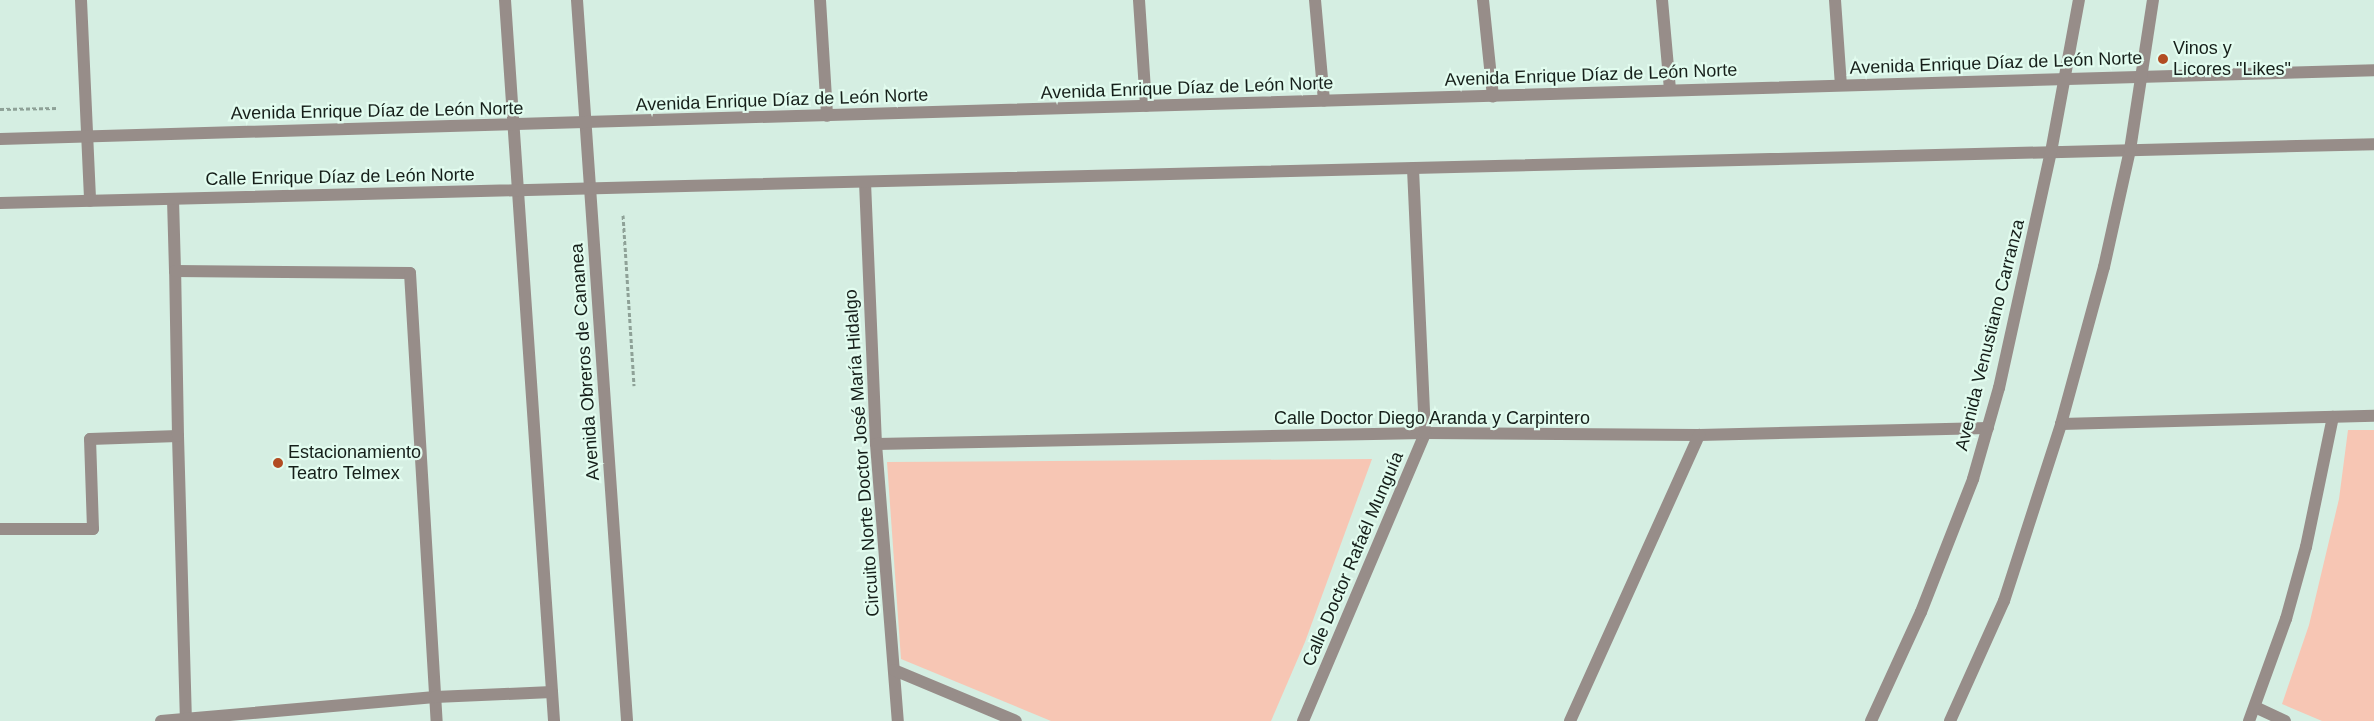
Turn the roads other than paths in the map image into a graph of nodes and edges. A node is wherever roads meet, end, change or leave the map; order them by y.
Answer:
1 (81, 0) edge
2 (505, 0) edge
3 (577, 0) edge
4 (820, 0) edge
5 (1139, 0) edge
6 (1316, 0) edge
7 (1483, 0) edge
8 (1662, 0) edge
9 (1835, 0) edge
10 (2079, 0) edge
11 (2153, 0) edge
12 (2374, 70) edge
13 (2144, 76) junction
14 (2065, 78) junction
15 (1841, 85) junction
16 (1670, 90) junction
17 (1493, 96) junction
18 (1324, 101) junction
19 (1146, 106) junction
20 (827, 116) junction
21 (586, 123) junction
22 (514, 125) junction
23 (89, 136) junction
24 (0, 139) edge
25 (2374, 144) edge
26 (2130, 150) junction
27 (2051, 152) junction
28 (1414, 168) junction
29 (864, 182) junction
30 (591, 188) junction
31 (518, 190) junction
32 (173, 199) junction
33 (90, 201) junction
34 (0, 203) edge
35 (175, 272) junction
36 (2374, 416) edge
37 (2333, 417) junction
38 (2061, 424) junction
39 (1988, 428) junction
40 (1425, 433) junction
41 (1699, 435) junction
42 (178, 436) junction
43 (876, 444) junction
44 (0, 529) edge
45 (894, 670) junction
46 (552, 692) junction
47 (435, 697) junction
48 (2256, 708) junction
49 (186, 720) edge
50 (161, 721) edge
51 (437, 721) edge
52 (554, 721) edge
53 (627, 721) edge
54 (898, 721) edge
55 (1016, 721) edge
56 (1304, 721) edge
57 (1570, 721) edge
58 (1871, 721) edge
59 (1950, 721) edge
60 (2250, 721) edge
61 (2285, 721) edge

1 - 23 street
2 - 22 street
3 - 21 street, Avenida Obreros de Cananea
4 - 20 street
5 - 19 street
6 - 18 street
7 - 17 street
8 - 16 street
9 - 15 street
10 - 14 street, Avenida Venustiano Carranza
11 - 13 street
12 - 13 street, Avenida Enrique Díaz de León Norte
13 - 14 street, Avenida Enrique Díaz de León Norte
13 - 26 street
14 - 15 street, Avenida Enrique Díaz de León Norte
14 - 27 street, Avenida Venustiano Carranza
15 - 16 street, Avenida Enrique Díaz de León Norte
16 - 17 street, Avenida Enrique Díaz de León Norte
17 - 18 street, Avenida Enrique Díaz de León Norte
18 - 19 street, Avenida Enrique Díaz de León Norte
19 - 20 street, Avenida Enrique Díaz de León Norte
20 - 21 street, Avenida Enrique Díaz de León Norte
21 - 22 street, Avenida Enrique Díaz de León Norte
21 - 30 street, Avenida Obreros de Cananea
22 - 23 street, Avenida Enrique Díaz de León Norte
22 - 31 street
23 - 24 street, Avenida Enrique Díaz de León Norte
23 - 33 street
25 - 26 street
26 - 27 street
26 - 38 street
27 - 28 street
27 - 39 street, Avenida Venustiano Carranza
28 - 29 street
28 - 40 street, Calle Doctor Rafaél Munguía
29 - 30 street
29 - 43 street, Circuito Norte Doctor José María Hidalgo
30 - 31 street, Calle Enrique Díaz de León Norte
30 - 53 street, Avenida Obreros de Cananea
31 - 32 street, Calle Enrique Díaz de León Norte
31 - 46 street
32 - 33 street, Calle Enrique Díaz de León Norte
32 - 35 street
33 - 34 street
35 - 42 street
35 - 47 street
36 - 37 street
37 - 38 street
37 - 48 street
38 - 59 street
39 - 41 street, Calle Doctor Diego Aranda y Carpintero
39 - 58 street, Avenida Venustiano Carranza
40 - 41 street, Calle Doctor Diego Aranda y Carpintero
40 - 43 street, Calle Doctor Diego Aranda y Carpintero
40 - 56 street, Calle Doctor Rafaél Munguía
41 - 57 street
42 - 44 street
42 - 49 street
43 - 45 street, Circuito Norte Doctor José María Hidalgo
45 - 54 street, Circuito Norte Doctor José María Hidalgo
45 - 55 street
46 - 47 street
46 - 52 street
47 - 49 street
47 - 51 street
48 - 60 street
48 - 61 street
49 - 50 street

